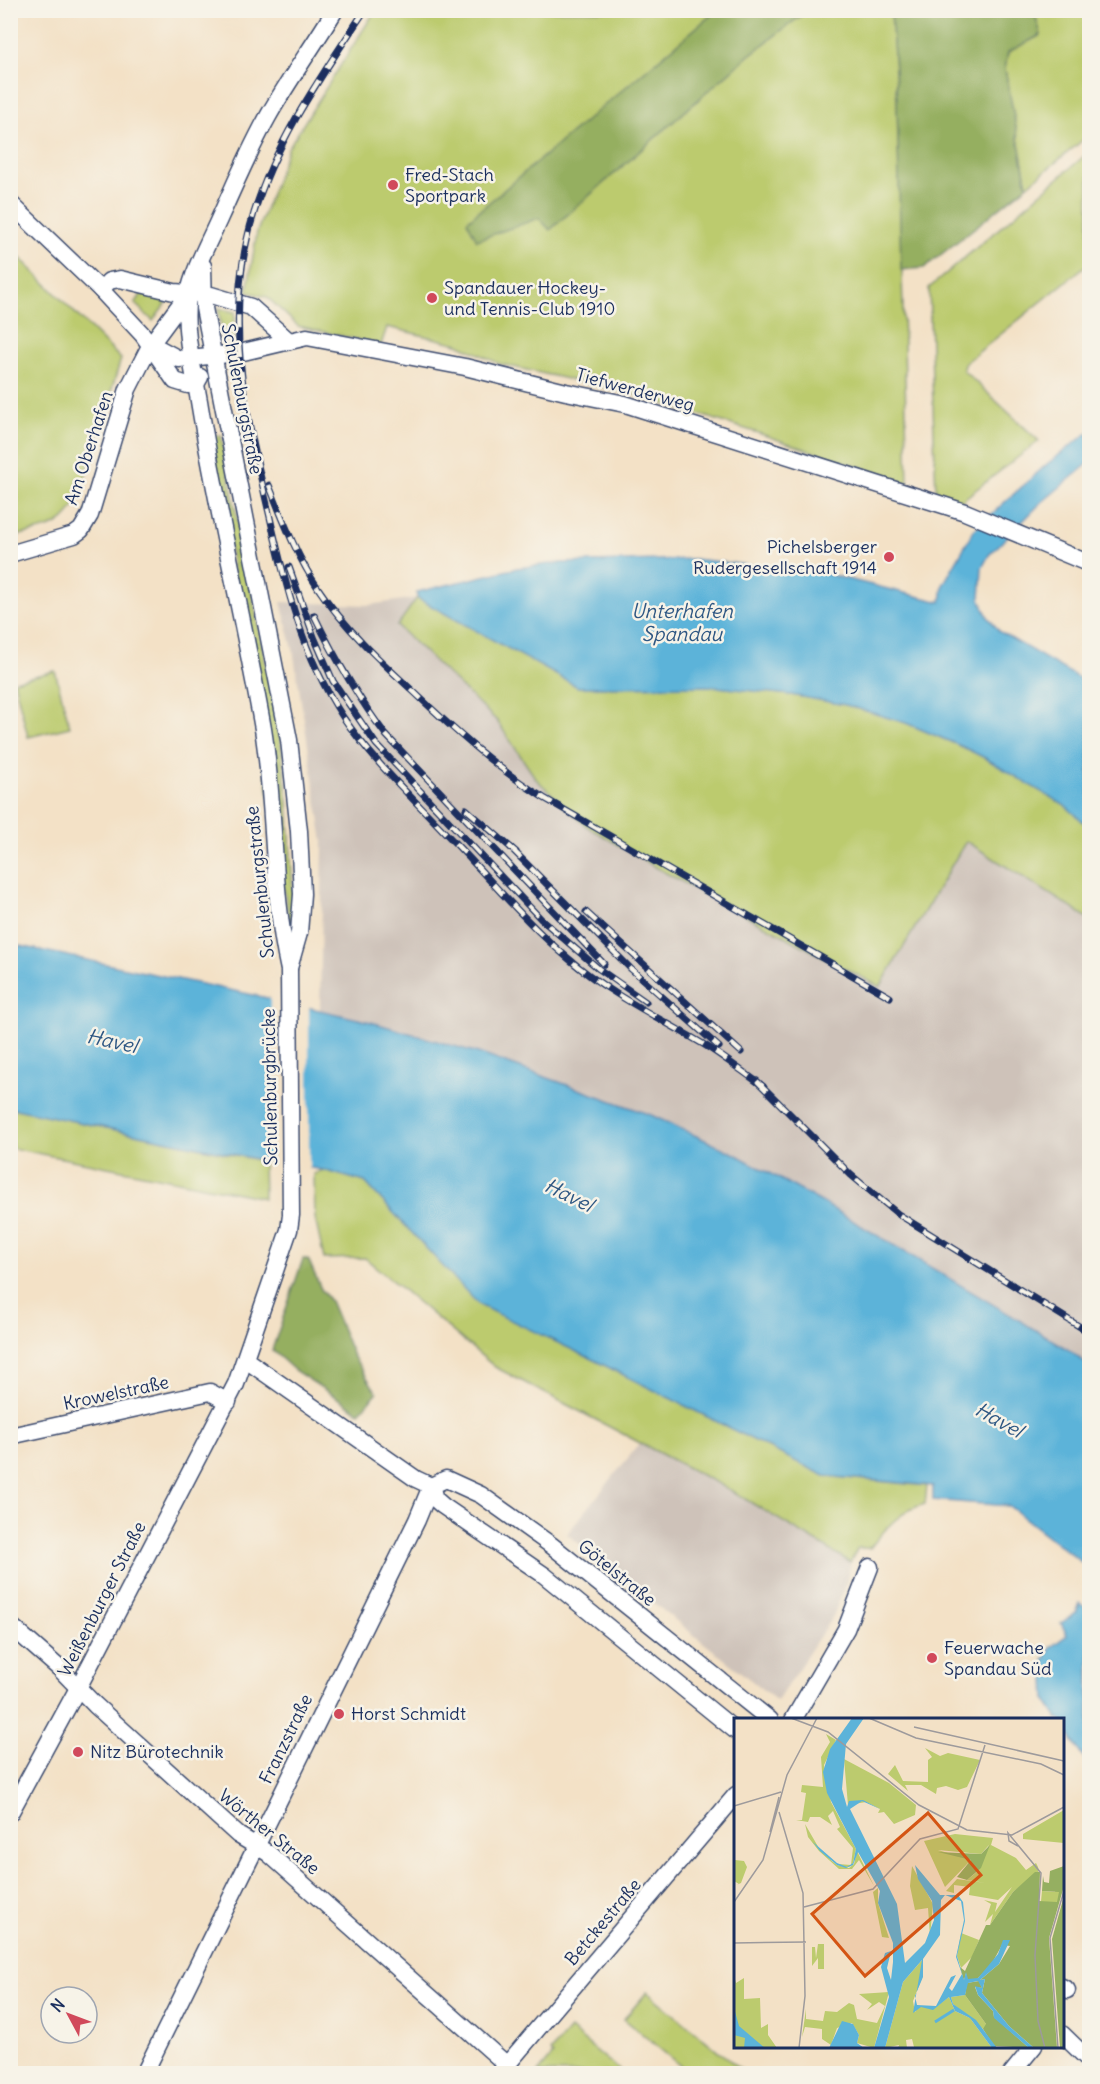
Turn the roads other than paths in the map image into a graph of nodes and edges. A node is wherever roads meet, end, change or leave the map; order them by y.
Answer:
1 (335, 10) edge
2 (10, 203) edge
3 (101, 290) junction
4 (196, 294) junction
5 (289, 340) junction
6 (151, 344) junction
7 (213, 356) junction
8 (192, 358) junction
9 (196, 384) junction
10 (10, 554) edge
11 (1089, 564) edge
12 (289, 970) junction
13 (246, 1360) junction
14 (228, 1402) junction
15 (10, 1436) edge
16 (431, 1486) junction
17 (870, 1567) dead end
18 (10, 1625) edge
19 (78, 1688) junction
20 (769, 1718) edge
21 (794, 1718) edge
22 (734, 1730) edge
23 (734, 1796) edge
24 (10, 1813) edge
25 (256, 1845) junction
26 (1064, 2036) edge
27 (1032, 2048) edge
28 (1089, 2061) edge
29 (503, 2069) edge
30 (144, 2073) edge
31 (1011, 2073) edge

1 - 4 street, Schulenburgstraße
2 - 3 street, Tiefwerderweg
3 - 4 street
3 - 6 street, Tiefwerderweg
4 - 5 street
4 - 6 street
4 - 7 street, Schulenburgstraße
4 - 8 street, Schulenburgstraße
5 - 7 street, Tiefwerderweg
5 - 11 street, Tiefwerderweg
6 - 8 street, Tiefwerderweg
6 - 9 street, Tiefwerderweg
6 - 10 street, Am Oberhafen
7 - 8 street, Tiefwerderweg
7 - 9 street
7 - 12 street, Schulenburgstraße
8 - 9 street, Schulenburgstraße
9 - 12 street, Schulenburgstraße
12 - 13 street, Schulenburgbrücke
13 - 14 street
13 - 16 street
14 - 15 street, Krowelstraße
14 - 19 street, Weißenburger Straße
16 - 20 street, Götelstraße
16 - 22 street
16 - 25 street, Franzstraße
17 - 21 street
18 - 19 street, Wörther Straße
19 - 24 street, Weißenburger Straße
19 - 25 street, Wörther Straße
23 - 29 street, Betckestraße
25 - 29 street, Wörther Straße
25 - 30 street, Franzstraße
26 - 28 street
27 - 31 street

